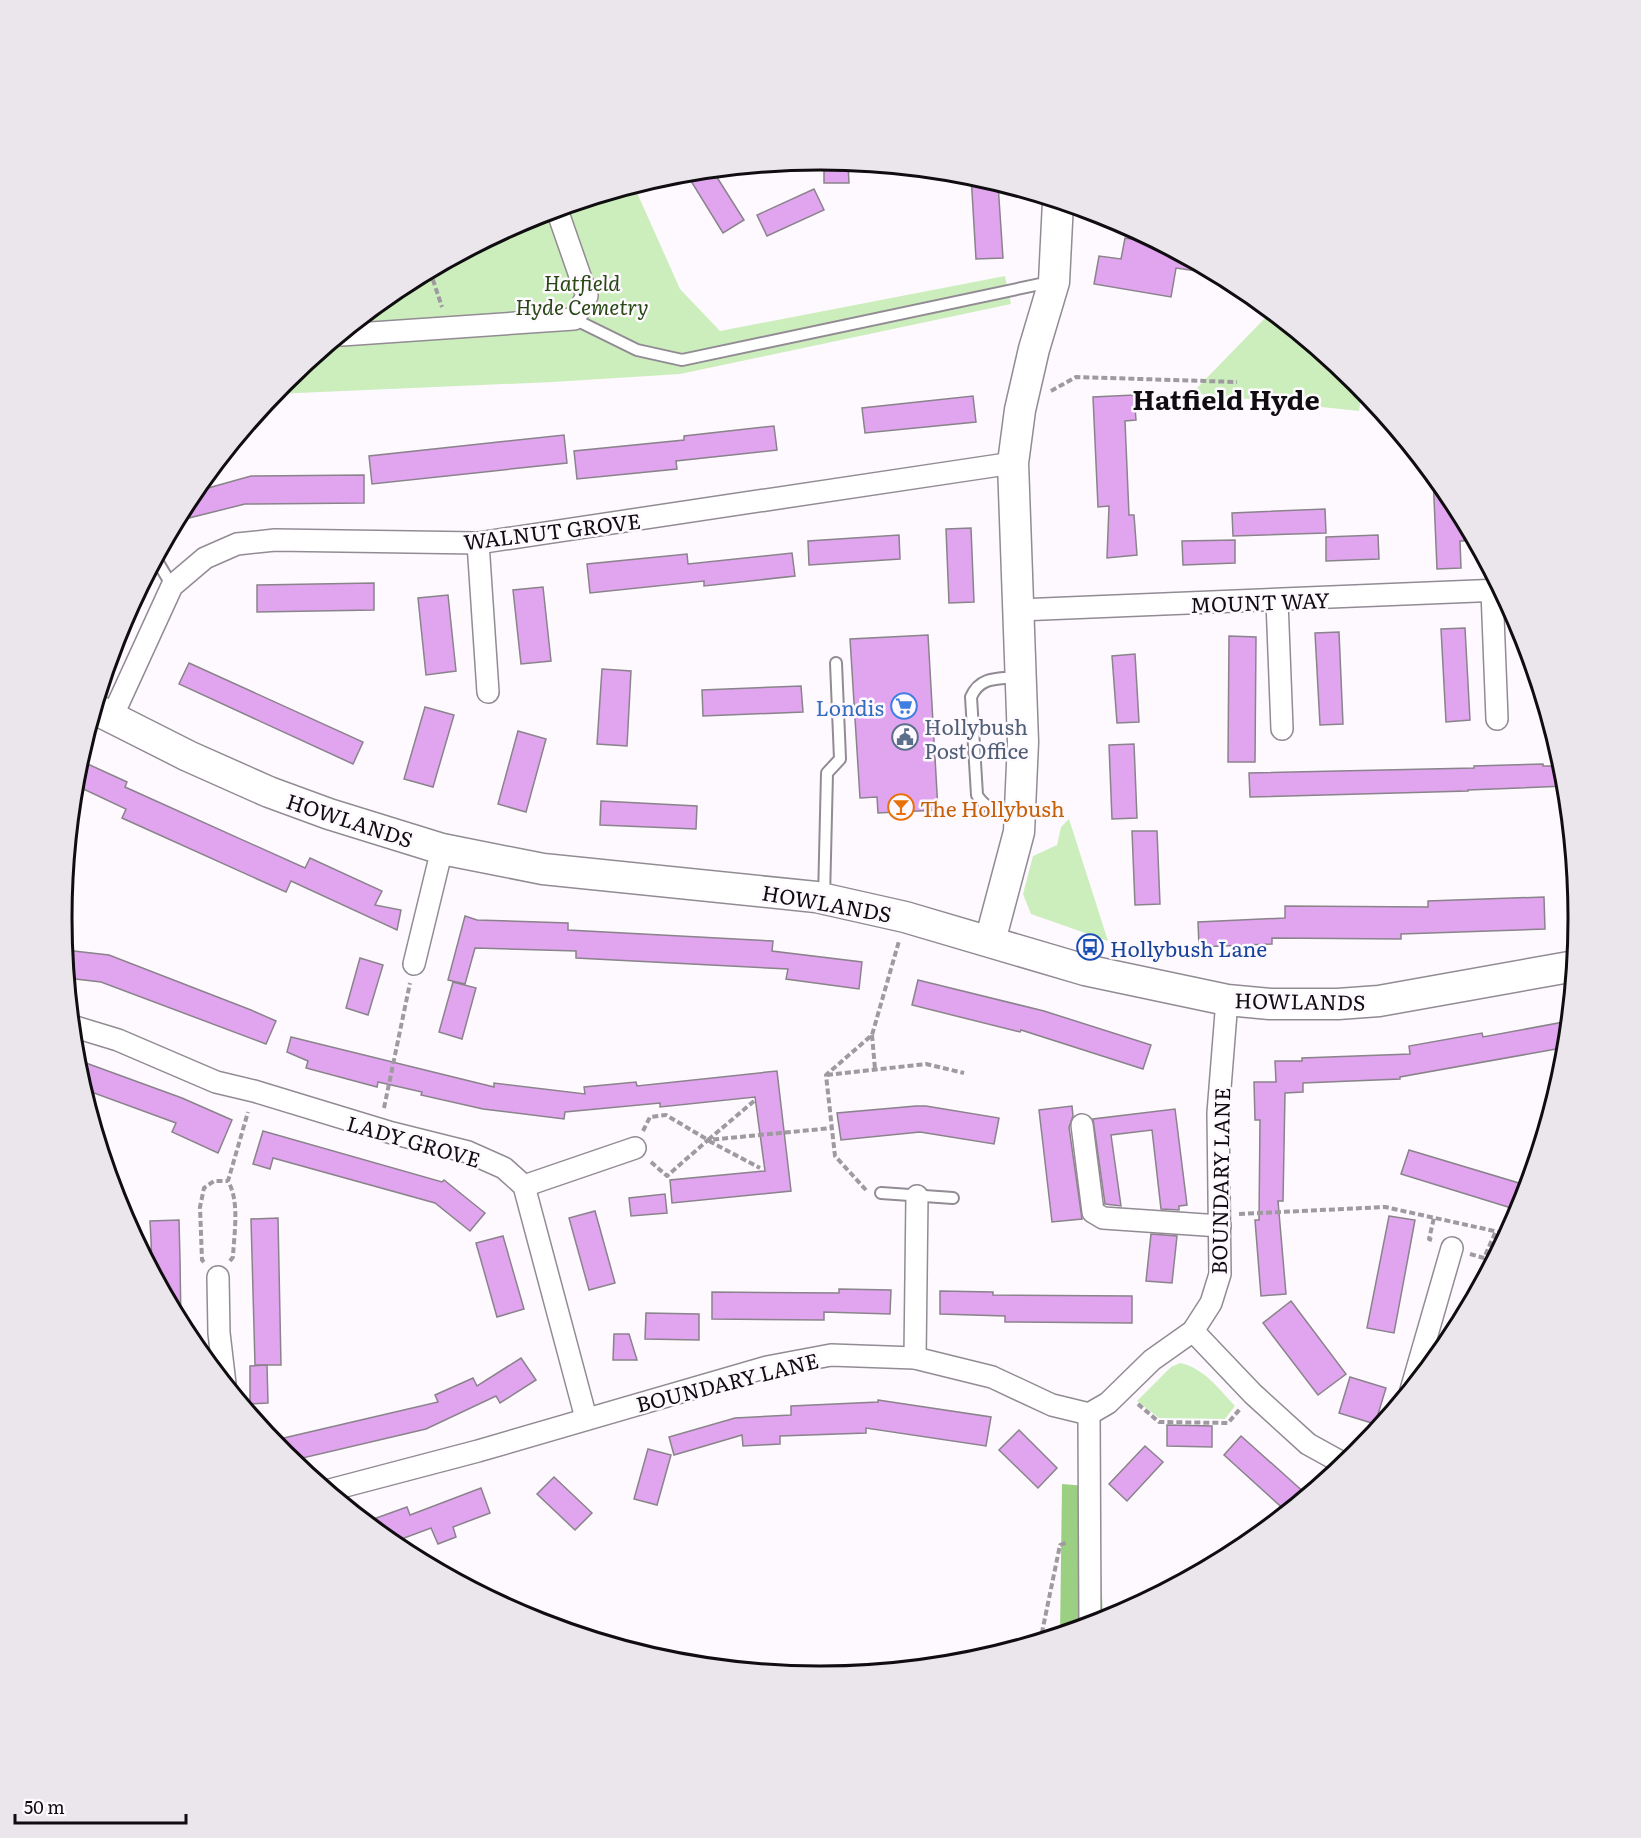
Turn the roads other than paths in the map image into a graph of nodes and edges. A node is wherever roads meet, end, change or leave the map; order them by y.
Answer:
1 (1058, 209) edge
2 (560, 218) edge
3 (1054, 282) junction
4 (574, 319) junction
5 (354, 334) edge
6 (1013, 463) junction
7 (478, 543) junction
8 (160, 567) edge
9 (172, 586) junction
10 (1493, 590) edge
11 (1497, 599) edge
12 (1276, 601) junction
13 (1019, 610) junction
14 (836, 663) dead end
15 (1021, 676) junction
16 (488, 692) dead end
17 (104, 713) edge
18 (1497, 719) dead end
19 (1282, 729) dead end
20 (1020, 816) junction
21 (442, 849) junction
22 (824, 898) junction
23 (990, 941) junction
24 (414, 964) road end
25 (1567, 967) edge
26 (1227, 1000) junction
27 (80, 1028) edge
28 (1082, 1125) dead end
29 (635, 1148) road end
30 (524, 1186) junction
31 (881, 1193) road end
32 (917, 1196) junction
33 (953, 1198) dead end
34 (1220, 1220) junction
35 (1452, 1248) dead end
36 (218, 1277) road end
37 (1193, 1331) junction
38 (915, 1358) junction
39 (223, 1370) edge
40 (1416, 1372) edge
41 (1089, 1414) junction
42 (586, 1419) junction
43 (1337, 1460) edge
44 (335, 1489) edge
45 (1090, 1617) edge

1 - 3 street
2 - 4 street
3 - 4 lane
3 - 6 street
4 - 5 street
6 - 7 street, WALNUT GROVE
6 - 13 street
7 - 9 street, WALNUT GROVE
7 - 16 street
8 - 9 lane
9 - 17 street, WALNUT GROVE
10 - 12 street, MOUNT WAY
11 - 18 street
12 - 13 street, MOUNT WAY
12 - 19 street
13 - 15 street
14 - 22 lane
15 - 20 street
15 - 20 lane
17 - 21 street, HOWLANDS
20 - 23 street
21 - 22 street, HOWLANDS
21 - 24 street
22 - 23 street, HOWLANDS
23 - 26 street, HOWLANDS
25 - 26 street, HOWLANDS
26 - 34 street, BOUNDARY LANE
27 - 30 street, LADY GROVE
28 - 34 street
29 - 30 street
30 - 42 street
31 - 32 lane
32 - 33 lane
32 - 38 street
34 - 37 street, BOUNDARY LANE
35 - 40 street
36 - 39 street
37 - 41 street, BOUNDARY LANE
37 - 43 street
38 - 41 street, BOUNDARY LANE
38 - 42 street, BOUNDARY LANE
41 - 45 street
42 - 44 street, BOUNDARY LANE

